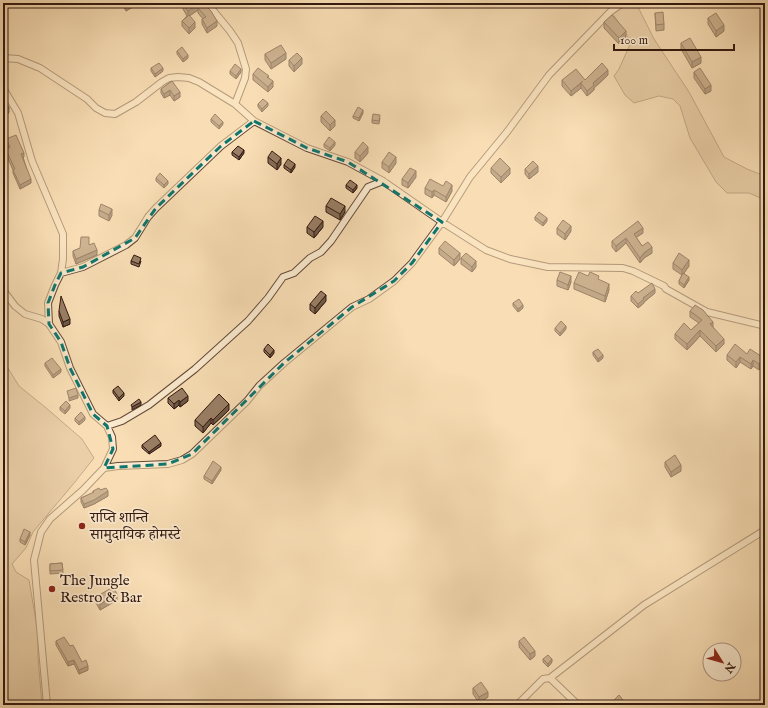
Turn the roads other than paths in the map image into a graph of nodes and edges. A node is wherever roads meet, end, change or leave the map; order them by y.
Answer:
1 (207, 3) edge
2 (622, 3) edge
3 (3, 58) edge
4 (3, 88) edge
5 (235, 104) junction
6 (254, 121) junction
7 (383, 181) junction
8 (442, 222) junction
9 (61, 273) junction
10 (3, 290) edge
11 (49, 324) junction
12 (765, 326) edge
13 (107, 426) junction
14 (104, 468) junction
15 (765, 530) edge
16 (550, 678) junction
17 (47, 705) edge
18 (517, 705) edge
19 (578, 705) edge

1 - 5 street
2 - 8 street
3 - 5 street
4 - 9 street
5 - 6 street
6 - 7 street
6 - 9 street
7 - 8 street
7 - 13 street
8 - 12 street
8 - 14 street
9 - 11 street
10 - 11 street
11 - 13 street
13 - 14 street
14 - 17 street
15 - 16 street
16 - 18 street
16 - 19 street

